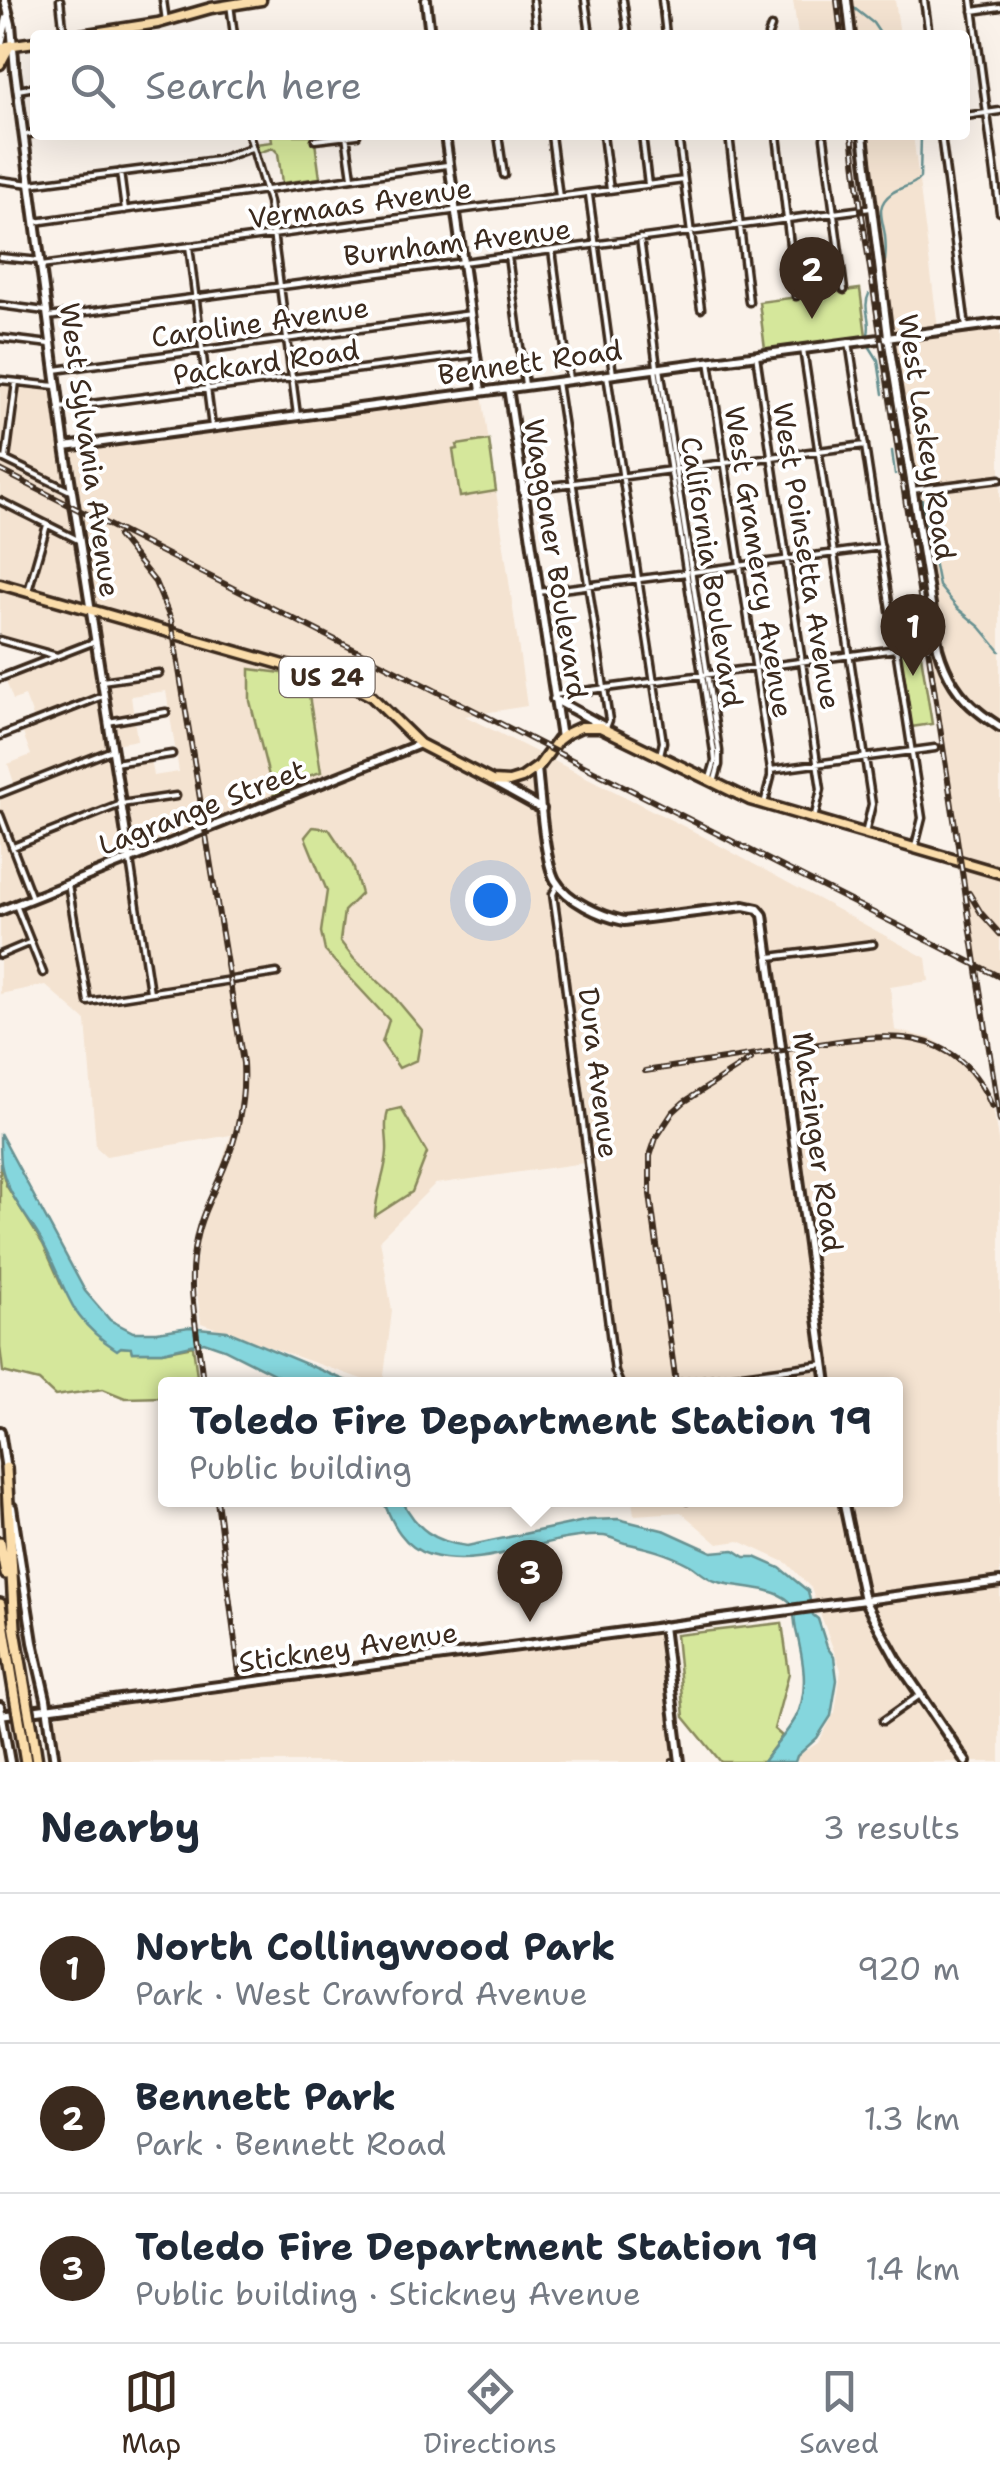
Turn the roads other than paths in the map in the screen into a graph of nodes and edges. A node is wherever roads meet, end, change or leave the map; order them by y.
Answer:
1 (5, 0) edge
2 (60, 0) edge
3 (163, 0) edge
4 (261, 0) edge
5 (426, 0) edge
6 (532, 0) edge
7 (585, 0) edge
8 (624, 0) edge
9 (662, 0) edge
10 (846, 0) edge
11 (924, 0) edge
12 (972, 0) edge
13 (210, 4) edge
14 (230, 4) junction
15 (1000, 7) edge
16 (974, 11) junction
17 (166, 21) junction
18 (771, 27) dead end
19 (63, 30) edge
20 (111, 30) edge
21 (233, 30) edge
22 (428, 30) edge
23 (536, 30) edge
24 (589, 30) edge
25 (627, 30) edge
26 (665, 30) edge
27 (770, 30) edge
28 (850, 30) edge
29 (928, 30) edge
30 (5, 33) edge
31 (30, 43) edge
32 (12, 46) junction
33 (0, 49) edge
34 (0, 63) edge
35 (14, 63) junction
36 (30, 89) edge
37 (18, 90) junction
38 (1000, 111) edge
39 (987, 113) junction
40 (970, 115) edge
41 (30, 133) edge
42 (24, 134) junction
43 (250, 140) edge
44 (347, 140) edge
45 (446, 140) edge
46 (499, 140) edge
47 (552, 140) edge
48 (604, 140) edge
49 (643, 140) edge
50 (679, 140) edge
51 (730, 140) edge
52 (778, 140) edge
53 (824, 140) edge
54 (864, 140) edge
55 (942, 140) edge
56 (252, 148) junction
57 (449, 164) junction
58 (120, 172) junction
59 (504, 175) dead end
60 (352, 177) junction
61 (0, 180) edge
62 (684, 180) junction
63 (30, 184) junction
64 (648, 185) junction
65 (266, 188) junction
66 (610, 190) junction
67 (589, 193) junction
68 (559, 197) junction
69 (872, 208) junction
70 (125, 210) junction
71 (456, 210) junction
72 (1000, 212) edge
73 (834, 213) junction
74 (787, 219) junction
75 (35, 222) junction
76 (740, 225) junction
77 (690, 232) junction
78 (274, 235) junction
79 (640, 238) junction
80 (596, 244) junction
81 (190, 246) junction
82 (552, 250) junction
83 (0, 256) edge
84 (508, 256) junction
85 (464, 261) junction
86 (41, 264) junction
87 (280, 286) junction
88 (844, 290) dead end
89 (796, 296) dead end
90 (197, 297) junction
91 (749, 302) dead end
92 (0, 306) edge
93 (701, 309) dead end
94 (48, 314) junction
95 (471, 314) junction
96 (1000, 323) edge
97 (966, 327) junction
98 (888, 336) junction
99 (0, 338) edge
100 (288, 339) junction
101 (849, 342) junction
102 (52, 344) junction
103 (803, 348) junction
104 (204, 350) junction
105 (477, 354) junction
106 (756, 355) junction
107 (708, 361) junction
108 (658, 368) junction
109 (55, 370) junction
110 (479, 374) junction
111 (610, 374) junction
112 (293, 378) junction
113 (568, 379) junction
114 (0, 380) edge
115 (557, 381) junction
116 (16, 382) junction
117 (525, 385) junction
118 (57, 386) junction
119 (508, 388) junction
120 (498, 389) junction
121 (208, 390) junction
122 (484, 391) junction
123 (510, 407) junction
124 (60, 408) junction
125 (297, 416) junction
126 (212, 428) junction
127 (865, 444) junction
128 (65, 447) junction
129 (818, 451) junction
130 (771, 457) junction
131 (3, 458) edge
132 (724, 463) junction
133 (674, 470) junction
134 (623, 477) junction
135 (1000, 478) edge
136 (572, 484) junction
137 (522, 490) junction
138 (912, 490) junction
139 (72, 493) junction
140 (0, 501) edge
141 (48, 525) junction
142 (80, 542) junction
143 (880, 547) junction
144 (834, 553) junction
145 (787, 559) junction
146 (739, 566) junction
147 (690, 572) junction
148 (639, 579) junction
149 (0, 584) edge
150 (588, 586) junction
151 (28, 591) junction
152 (538, 592) junction
153 (90, 609) junction
154 (0, 640) edge
155 (96, 641) junction
156 (896, 649) junction
157 (849, 655) junction
158 (58, 656) junction
159 (802, 661) junction
160 (755, 668) junction
161 (160, 673) dead end
162 (705, 674) junction
163 (0, 678) edge
164 (102, 680) junction
165 (654, 681) junction
166 (604, 689) junction
167 (104, 696) junction
168 (554, 697) junction
169 (166, 712) dead end
170 (108, 722) junction
171 (999, 725) edge
172 (606, 728) junction
173 (0, 736) edge
174 (561, 738) junction
175 (420, 744) junction
176 (935, 748) dead end
177 (112, 750) junction
178 (912, 751) junction
179 (172, 754) dead end
180 (660, 755) junction
181 (864, 757) junction
182 (114, 763) junction
183 (818, 764) junction
184 (537, 768) junction
185 (770, 770) junction
186 (496, 781) junction
187 (711, 781) junction
188 (0, 794) edge
189 (176, 796) dead end
190 (121, 804) junction
191 (764, 804) junction
192 (542, 806) junction
193 (0, 815) edge
194 (814, 819) junction
195 (864, 834) junction
196 (13, 847) junction
197 (914, 848) junction
198 (130, 860) junction
199 (1000, 874) edge
200 (68, 884) junction
201 (558, 884) junction
202 (32, 898) junction
203 (16, 905) junction
204 (0, 911) edge
205 (31, 942) junction
206 (873, 944) dead end
207 (0, 955) edge
208 (770, 958) junction
209 (277, 972) dead end
210 (43, 973) dead end
211 (150, 992) junction
212 (824, 1364) junction
213 (618, 1377) edge
214 (728, 1377) edge
215 (826, 1377) edge
216 (0, 1431) edge
217 (6, 1468) junction
218 (844, 1507) edge
219 (0, 1542) edge
220 (1000, 1582) edge
221 (884, 1597) junction
222 (864, 1600) junction
223 (0, 1604) edge
224 (876, 1622) junction
225 (663, 1626) junction
226 (15, 1628) junction
227 (0, 1632) edge
228 (20, 1696) junction
229 (920, 1696) junction
230 (0, 1706) edge
231 (72, 1706) junction
232 (47, 1709) junction
233 (1, 1715) edge
234 (883, 1721) dead end
235 (10, 1761) edge
236 (2, 1762) edge
237 (26, 1762) edge
238 (37, 1762) edge
239 (57, 1762) edge
240 (680, 1762) edge
241 (966, 1762) edge

1 - 30 street, West Sylvania Avenue
2 - 19 street
3 - 17 street
4 - 14 main road
5 - 22 street
6 - 23 street
7 - 24 street
8 - 25 street
9 - 26 street
10 - 28 street
11 - 29 street
12 - 16 street
13 - 14 main road
13 - 17 main road
14 - 21 street
15 - 16 street
16 - 39 street
17 - 20 main road
18 - 27 street
30 - 32 street, West Sylvania Avenue
30 - 33 street
31 - 32 main road
32 - 33 main road
32 - 34 main road
32 - 35 street, West Sylvania Avenue
34 - 35 street
35 - 37 street, West Sylvania Avenue
36 - 37 street
37 - 42 street, West Sylvania Avenue
38 - 39 street
39 - 40 street
39 - 72 street
41 - 42 street
42 - 63 street, West Sylvania Avenue
43 - 56 street
44 - 60 street
45 - 57 street
46 - 59 street
47 - 68 street
48 - 66 street
49 - 64 street
50 - 62 street
51 - 76 street
52 - 74 street
53 - 73 street
54 - 69 street, West Laskey Road
55 - 97 street
56 - 58 street
56 - 65 street
57 - 60 street
57 - 71 street
58 - 63 street
58 - 70 street
60 - 65 street
61 - 63 street
62 - 64 street, Vermaas Avenue
62 - 77 street
63 - 75 street, West Sylvania Avenue
64 - 66 street, Vermaas Avenue
65 - 70 street
65 - 78 street
66 - 67 street, Vermaas Avenue
67 - 68 street, Vermaas Avenue
67 - 80 street
68 - 71 street, Vermaas Avenue
69 - 73 street, Burnham Avenue
69 - 98 street, West Laskey Road
70 - 75 street
71 - 78 street, Vermaas Avenue
71 - 85 street
73 - 74 street, Burnham Avenue
73 - 88 street
74 - 76 street, Burnham Avenue
74 - 89 street
75 - 86 street, West Sylvania Avenue
76 - 77 street, Burnham Avenue
76 - 91 street
77 - 79 street, Burnham Avenue
77 - 93 street
78 - 81 street, Vermaas Avenue
78 - 87 street
79 - 80 street, Burnham Avenue
79 - 108 street, California Boulevard
80 - 82 street, Burnham Avenue
80 - 111 street
81 - 86 street, Vermaas Avenue
81 - 90 street
82 - 84 street, Burnham Avenue
82 - 113 street
83 - 86 street, Vermaas Avenue
84 - 85 street, Burnham Avenue
84 - 117 street, Waggoner Boulevard
85 - 87 street, Burnham Avenue
85 - 95 street
86 - 94 street, West Sylvania Avenue
87 - 90 street, Burnham Avenue
87 - 100 street
90 - 94 street, Burnham Avenue
90 - 104 street
92 - 94 street, Burnham Avenue
94 - 102 street, West Sylvania Avenue
95 - 100 street, Caroline Avenue
95 - 105 street
96 - 97 street, Bennett Road
97 - 98 street, Bennett Road
98 - 101 street, Bennett Road
98 - 138 street, West Laskey Road
99 - 102 street
100 - 104 street, Caroline Avenue
100 - 112 street
101 - 103 street, Bennett Road
101 - 127 street
102 - 109 street, West Sylvania Avenue
103 - 106 street, Bennett Road
103 - 129 street
104 - 109 street, Caroline Avenue
104 - 121 street
105 - 110 street
105 - 112 street, Packard Road
106 - 107 street, Bennett Road
106 - 130 street, West Poinsetta Avenue
107 - 108 street, Bennett Road
107 - 132 street, West Gramercy Avenue
108 - 111 street, Bennett Road
108 - 133 street, California Boulevard
109 - 118 street, West Sylvania Avenue
110 - 120 street
110 - 122 street
111 - 113 street, Bennett Road
111 - 134 street
112 - 121 street, Packard Road
112 - 125 street
113 - 115 street, Bennett Road
114 - 116 street
115 - 117 street, Bennett Road
115 - 136 street
116 - 118 street
116 - 131 street
117 - 119 street, Bennett Road
118 - 124 street, West Sylvania Avenue
119 - 120 street, Bennett Road
119 - 123 street, Waggoner Boulevard
120 - 122 street, Bennett Road
121 - 124 street, Packard Road
121 - 126 street
122 - 123 street
122 - 125 street, Bennett Road
123 - 137 street, Waggoner Boulevard
124 - 128 street, West Sylvania Avenue
125 - 126 street, Bennett Road
126 - 128 street, Bennett Road
127 - 129 street
127 - 143 street
128 - 139 street, West Sylvania Avenue
129 - 130 street
129 - 144 street
130 - 132 street
130 - 145 street, West Poinsetta Avenue
131 - 139 street
132 - 133 street
132 - 146 street, West Gramercy Avenue
133 - 134 street
133 - 147 street, California Boulevard
134 - 136 street
134 - 148 street
135 - 138 street
136 - 137 street
136 - 150 street
137 - 152 street, Waggoner Boulevard
138 - 171 street, West Laskey Road
139 - 142 street, West Sylvania Avenue
140 - 141 street
141 - 142 street
141 - 151 street
142 - 153 street, West Sylvania Avenue
143 - 144 street
143 - 156 street
144 - 145 street
144 - 157 street
145 - 146 street
145 - 159 street, West Poinsetta Avenue
146 - 147 street
146 - 160 street, West Gramercy Avenue
147 - 148 street
147 - 162 street, California Boulevard
148 - 150 street
148 - 165 street
149 - 151 main road, US 24
150 - 152 street
150 - 166 street
151 - 153 main road, US 24
152 - 168 street, Waggoner Boulevard
153 - 155 street, West Sylvania Avenue
153 - 175 main road, US 24
154 - 158 street
155 - 158 street
155 - 164 street, West Sylvania Avenue
156 - 157 street
156 - 178 street
157 - 159 street
157 - 181 street
158 - 163 street
159 - 160 street
159 - 183 street, West Poinsetta Avenue
160 - 162 street
160 - 185 street, West Gramercy Avenue
161 - 164 street
162 - 165 street
162 - 187 street, California Boulevard
164 - 167 street, West Sylvania Avenue
165 - 166 street
165 - 180 street
166 - 168 street
166 - 172 street
167 - 170 street, West Sylvania Avenue
167 - 173 street
168 - 172 street
168 - 174 street, Waggoner Boulevard
169 - 170 street
170 - 177 street, West Sylvania Avenue
172 - 174 main road
172 - 180 main road
174 - 184 main road
175 - 186 main road, US 24
175 - 198 street, Lagrange Street
176 - 178 street
177 - 182 street, West Sylvania Avenue
177 - 188 street
178 - 181 street
178 - 197 street
179 - 182 street
180 - 187 main road
181 - 183 street
181 - 195 street
182 - 190 street, West Sylvania Avenue
183 - 185 street
183 - 194 street, West Poinsetta Avenue
184 - 186 main road
184 - 192 street, Dura Avenue
185 - 191 street, West Gramercy Avenue
186 - 192 street
187 - 191 main road
189 - 190 street
190 - 196 street
190 - 198 street, West Sylvania Avenue
191 - 194 main road
192 - 201 street, Dura Avenue
193 - 196 street
194 - 195 main road
195 - 197 main road
196 - 202 street
197 - 199 main road
198 - 200 street, Lagrange Street
198 - 211 street
200 - 202 street, Lagrange Street
200 - 211 street
201 - 208 street, Matzinger Road
201 - 213 street, Dura Avenue
202 - 203 street, Lagrange Street
203 - 204 street, Lagrange Street
203 - 205 street
205 - 207 street
205 - 210 street
206 - 208 street
208 - 212 street, Matzinger Road
209 - 211 street
212 - 214 street
212 - 215 street, Matzinger Road
216 - 217 street
217 - 226 highway
217 - 232 street
218 - 222 street
219 - 226 highway
220 - 221 street, Stickney Avenue
221 - 222 street, Stickney Avenue
221 - 224 street
222 - 224 street
222 - 225 street, Stickney Avenue
223 - 228 highway
224 - 229 street
225 - 231 street, Stickney Avenue
225 - 240 street
226 - 228 highway
227 - 228 highway
228 - 237 highway, bridge
228 - 238 highway, bridge
229 - 234 street
229 - 241 street
230 - 233 street
231 - 232 street, Stickney Avenue
231 - 239 street
232 - 233 street, Stickney Avenue
232 - 239 street
233 - 235 street
235 - 236 street

